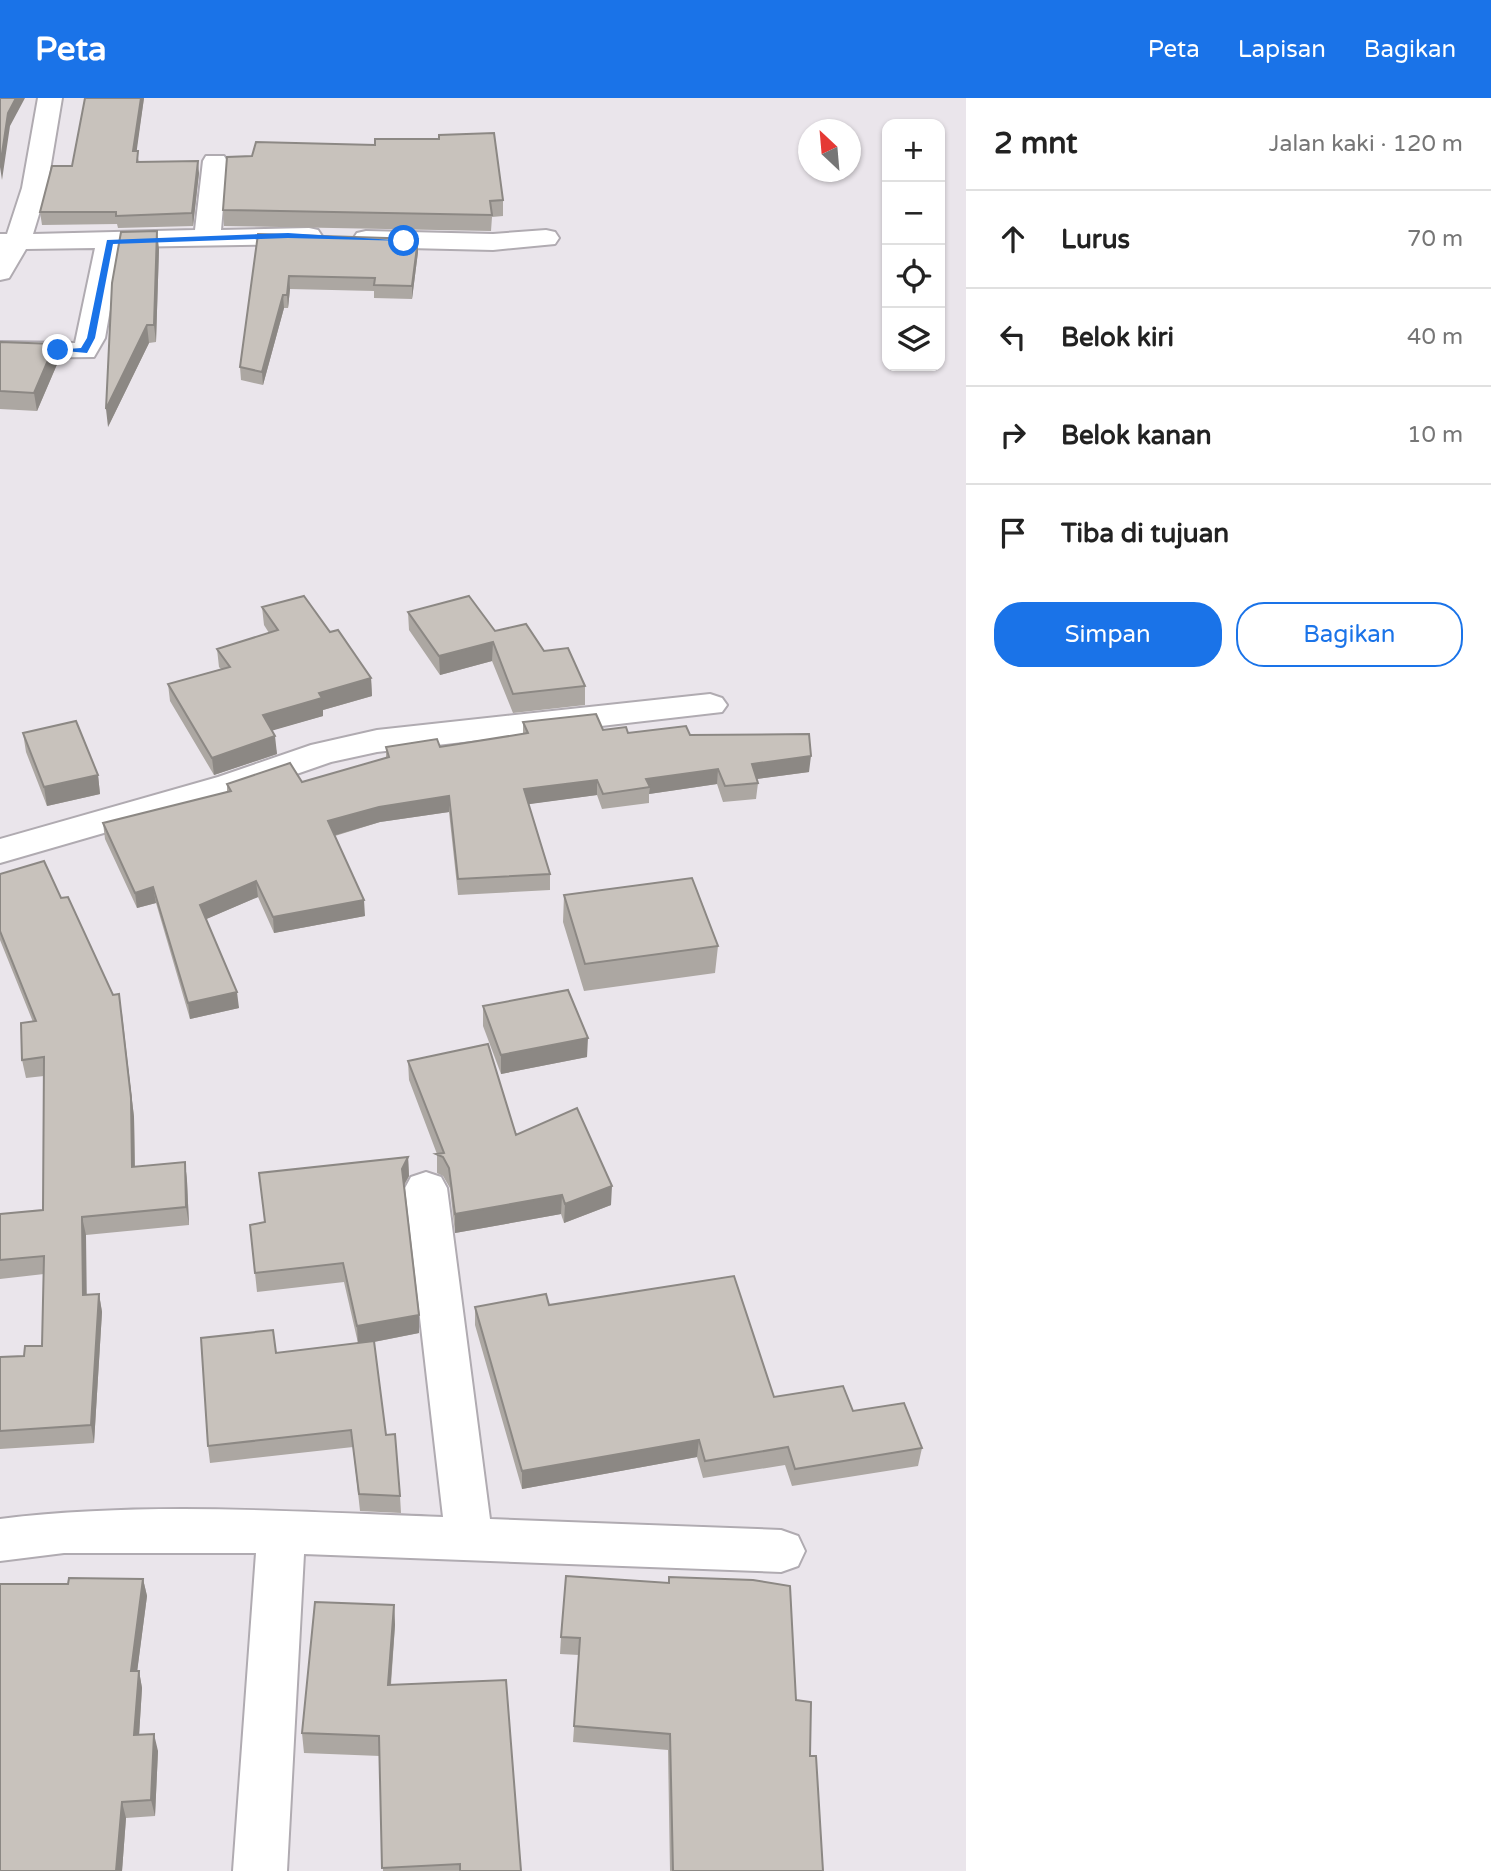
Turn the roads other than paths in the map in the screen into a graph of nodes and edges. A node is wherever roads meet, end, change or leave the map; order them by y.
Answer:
1 (50, 98) edge
2 (215, 161) dead end
3 (207, 238) junction
4 (547, 239) dead end
5 (110, 242) junction
6 (9, 243) edge
7 (0, 272) edge
8 (0, 350) edge
9 (710, 705) dead end
10 (0, 851) edge
11 (426, 1188) dead end
12 (281, 1532) junction
13 (468, 1539) junction
14 (0, 1540) edge
15 (781, 1551) dead end
16 (260, 1871) edge

1 - 6 street
2 - 3 street
3 - 4 street
3 - 5 street
5 - 6 street
5 - 8 street
6 - 7 street
9 - 10 street
11 - 13 street
12 - 13 street
12 - 14 street
12 - 16 street
13 - 15 street

